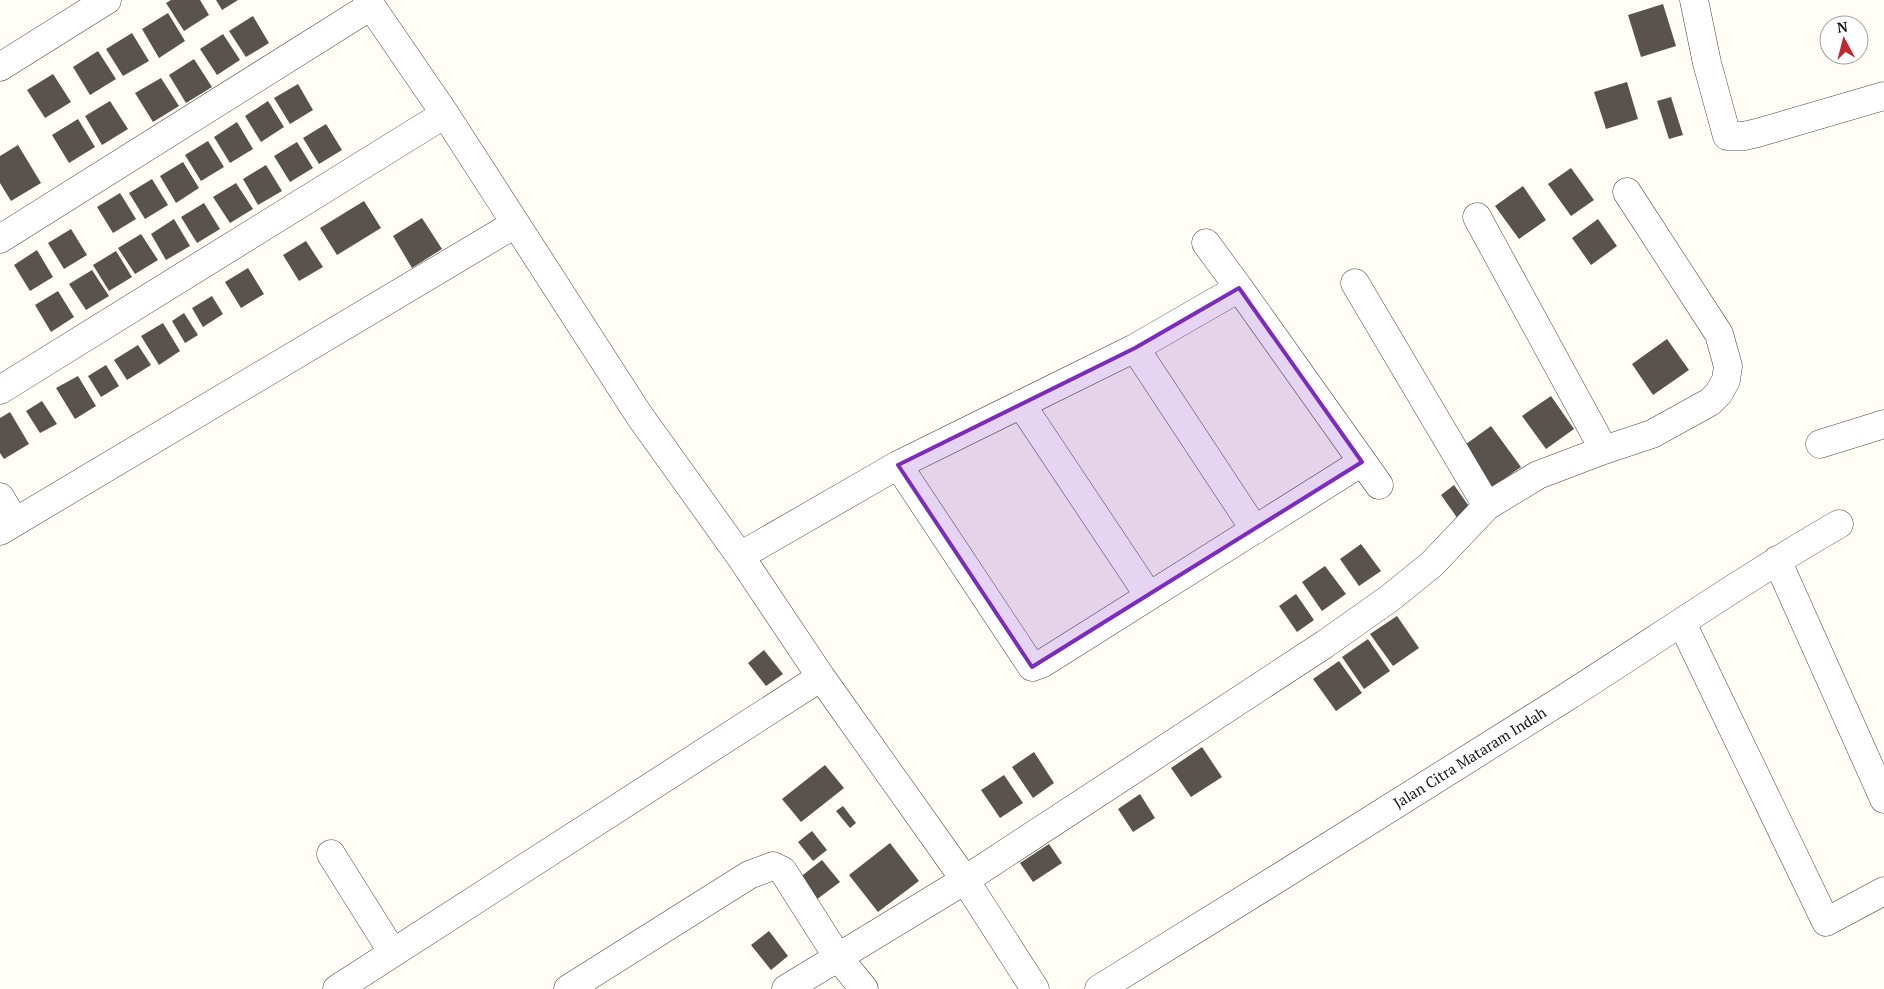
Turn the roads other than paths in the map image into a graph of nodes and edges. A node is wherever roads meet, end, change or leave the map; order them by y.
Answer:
1 (107, 0) edge
2 (1694, 0) edge
3 (369, 3) edge
4 (0, 67) edge
5 (1884, 96) edge
6 (445, 114) junction
7 (1627, 192) dead end
8 (1477, 217) dead end
9 (515, 224) junction
10 (0, 239) edge
11 (1206, 243) dead end
12 (1355, 283) dead end
13 (1240, 288) junction
14 (1135, 348) junction
15 (0, 390) edge
16 (1021, 404) junction
17 (1884, 424) edge
18 (1820, 444) dead end
19 (1604, 450) junction
20 (1362, 462) junction
21 (898, 465) junction
22 (1379, 485) dead end
23 (0, 497) edge
24 (1487, 506) junction
25 (1839, 524) dead end
26 (8, 527) edge
27 (1255, 530) junction
28 (740, 556) junction
29 (1777, 560) junction
30 (1149, 596) junction
31 (1682, 623) junction
32 (821, 677) junction
33 (1884, 799) edge
34 (331, 854) dead end
35 (965, 880) junction
36 (1884, 891) edge
37 (393, 953) junction
38 (837, 956) junction
39 (337, 989) edge
40 (568, 989) edge
41 (786, 989) edge
42 (864, 989) edge
43 (1035, 989) edge
44 (1099, 989) edge

1 - 4 street
2 - 5 street
3 - 6 street
3 - 10 street
6 - 9 street
6 - 15 street
7 - 19 street
8 - 19 street
9 - 26 street
9 - 28 street
11 - 13 street
12 - 24 street
13 - 14 street
13 - 20 street
14 - 16 street
14 - 27 street
16 - 21 street
16 - 30 street
17 - 18 street
19 - 24 street
20 - 22 street
20 - 27 street
21 - 28 street
21 - 30 street
23 - 26 street
24 - 35 street
25 - 29 street, Jalan Citra Mataram Indah
27 - 30 street
28 - 32 street
29 - 31 street, Jalan Citra Mataram Indah
29 - 33 street
31 - 36 street
31 - 44 street, Jalan Citra Mataram Indah
32 - 35 street
32 - 37 street
34 - 37 street
35 - 38 street
35 - 43 street
37 - 39 street
38 - 40 street
38 - 41 street
38 - 42 street

